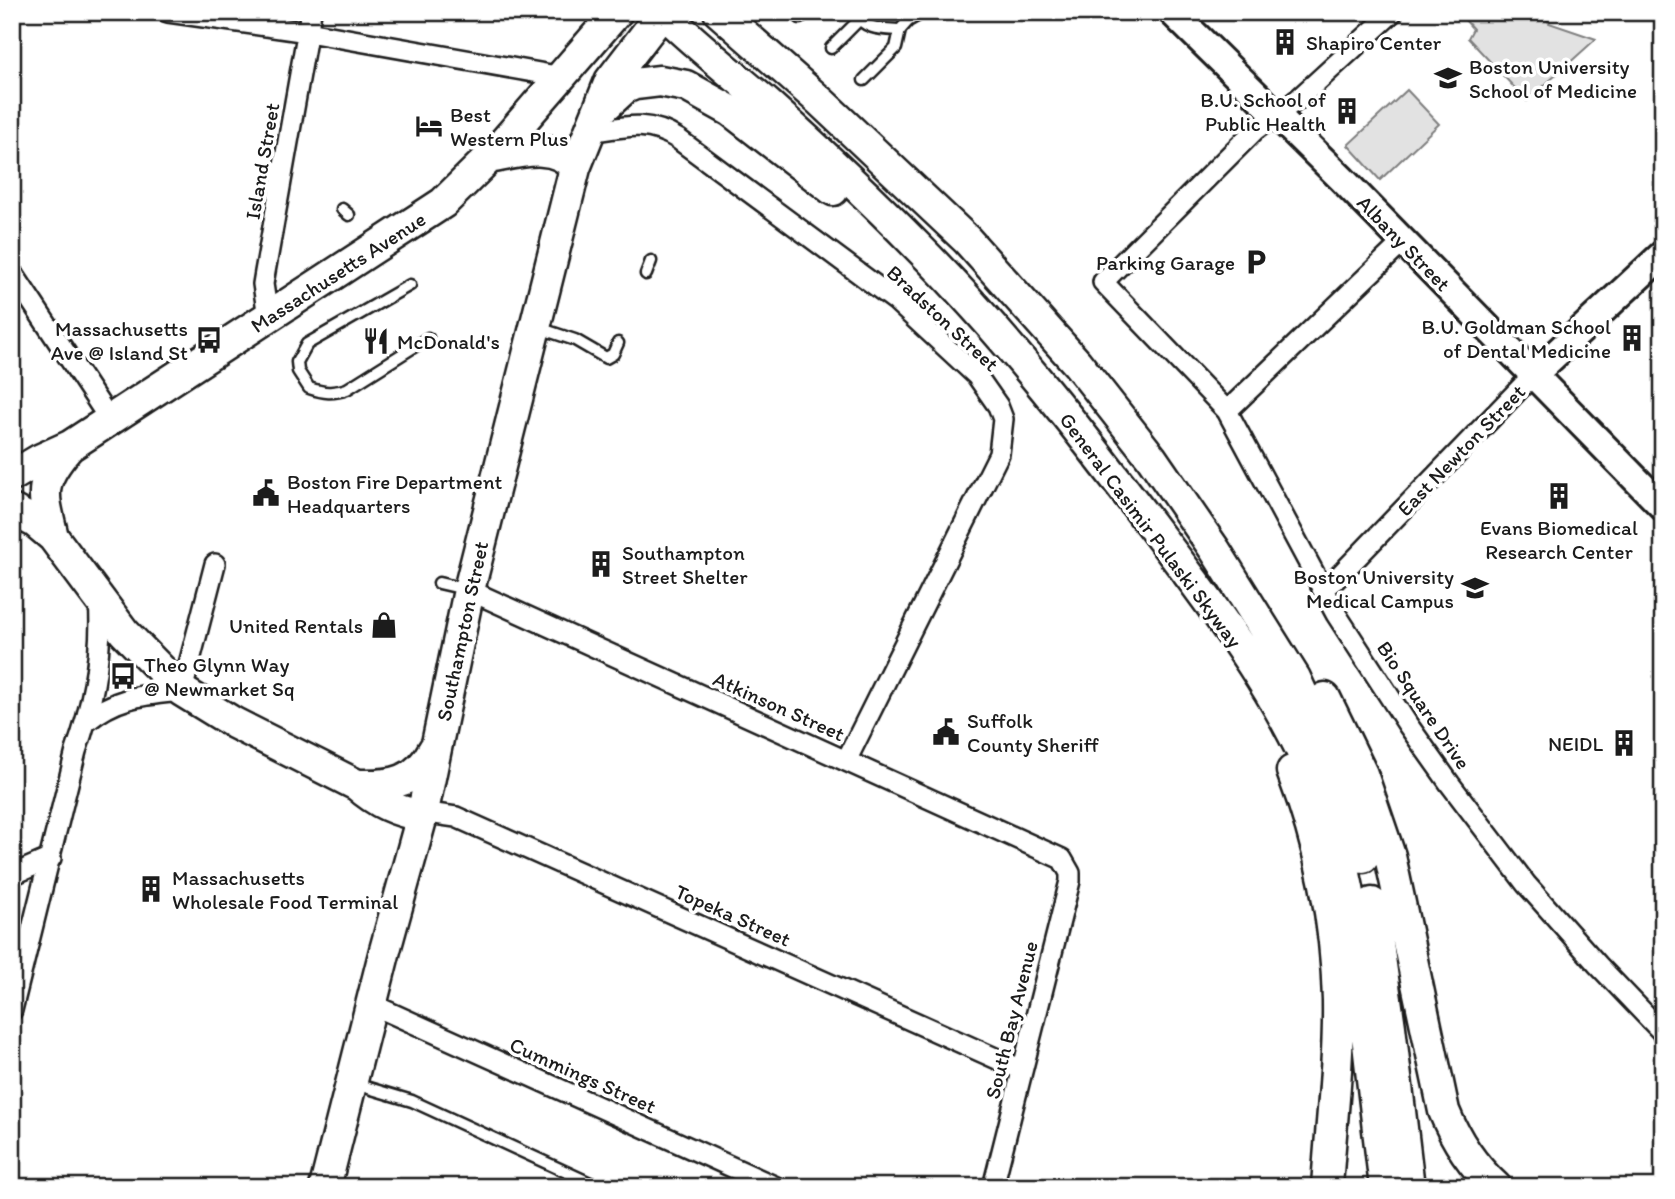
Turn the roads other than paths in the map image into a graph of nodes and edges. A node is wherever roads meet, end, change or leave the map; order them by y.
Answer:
1 (169, 12) edge
2 (311, 12) edge
3 (617, 12) edge
4 (719, 12) edge
5 (745, 12) edge
6 (924, 12) edge
7 (1172, 12) edge
8 (1393, 12) edge
9 (663, 13) edge
10 (856, 16) edge
11 (901, 30) junction
12 (308, 32) junction
13 (831, 48) dead end
14 (790, 74) junction
15 (562, 77) junction
16 (864, 80) dead end
17 (1278, 116) junction
18 (589, 132) junction
19 (489, 158) junction
20 (575, 167) junction
21 (1403, 243) junction
22 (1663, 254) edge
23 (928, 257) junction
24 (651, 261) dead end
25 (12, 272) edge
26 (646, 274) dead end
27 (410, 285) dead end
28 (268, 317) junction
29 (535, 326) junction
30 (428, 338) dead end
31 (618, 343) dead end
32 (1532, 376) junction
33 (1227, 411) junction
34 (110, 420) junction
35 (70, 446) junction
36 (12, 476) edge
37 (1663, 507) edge
38 (12, 510) edge
39 (53, 537) junction
40 (1215, 550) junction
41 (215, 564) dead end
42 (439, 583) dead end
43 (1322, 589) junction
44 (469, 590) junction
45 (99, 598) junction
46 (1236, 639) junction
47 (182, 691) junction
48 (86, 722) junction
49 (438, 742) junction
50 (846, 761) junction
51 (357, 785) junction
52 (422, 816) junction
53 (51, 858) junction
54 (1067, 865) joint
55 (12, 874) edge
56 (371, 1004) junction
57 (12, 1010) edge
58 (1379, 1029) junction
59 (1663, 1033) edge
60 (1022, 1070) junction
61 (351, 1083) junction
62 (324, 1187) edge
63 (598, 1187) edge
64 (776, 1187) edge
65 (993, 1187) edge
66 (1327, 1187) edge
67 (1385, 1187) edge
68 (1409, 1187) edge
69 (1496, 1187) edge

1 - 12 street
2 - 12 street, Island Street
3 - 15 main road, Massachusetts Avenue
4 - 14 main road, General Casimir Pulaski Skyway
5 - 14 main road
6 - 11 lane
7 - 17 main road, Albany Street
8 - 17 street
9 - 18 main road, Southampton Street
9 - 23 main road, General Casimir Pulaski Skyway
10 - 11 lane
10 - 13 lane
11 - 16 lane
12 - 15 street
12 - 28 street, Island Street
14 - 40 main road, General Casimir Pulaski Skyway
15 - 19 main road, Massachusetts Avenue
17 - 21 main road, Albany Street
17 - 33 street, Bio Square Drive
18 - 20 main road, Southampton Street
18 - 23 main road
18 - 50 street, Bradston Street
19 - 20 main road
19 - 28 main road, Massachusetts Avenue
20 - 29 main road, Southampton Street
21 - 32 main road, Albany Street
21 - 33 street
22 - 32 main road, East Newton Street
23 - 46 main road, General Casimir Pulaski Skyway
24 - 26 lane
25 - 34 street
27 - 30 lane
28 - 34 main road, Massachusetts Avenue
29 - 31 lane
29 - 44 main road, Southampton Street
32 - 37 main road, Albany Street
32 - 43 street, East Newton Street
33 - 43 street, Bio Square Drive
34 - 35 main road, Massachusetts Avenue
35 - 36 main road, Massachusetts Avenue
35 - 39 main road
38 - 39 main road
39 - 45 main road
40 - 58 main road, General Casimir Pulaski Skyway
40 - 69 main road
41 - 47 street
42 - 44 lane
43 - 59 street, Bio Square Drive
44 - 49 main road, Southampton Street
44 - 50 street, Atkinson Street
45 - 47 main road
45 - 48 street
46 - 58 main road, General Casimir Pulaski Skyway
46 - 66 main road
47 - 48 street
47 - 51 main road
48 - 53 street
49 - 51 main road
49 - 52 main road, Southampton Street
50 - 54 street, Atkinson Street
51 - 52 main road
52 - 56 main road, Southampton Street
52 - 60 street, Topeka Street
53 - 55 street
53 - 57 street
54 - 60 street, South Bay Avenue
56 - 61 main road, Southampton Street
56 - 64 street, Cummings Street
58 - 67 main road, General Casimir Pulaski Skyway
58 - 68 main road, General Casimir Pulaski Skyway
60 - 65 street, South Bay Avenue
61 - 62 main road, Southampton Street
61 - 63 lane

